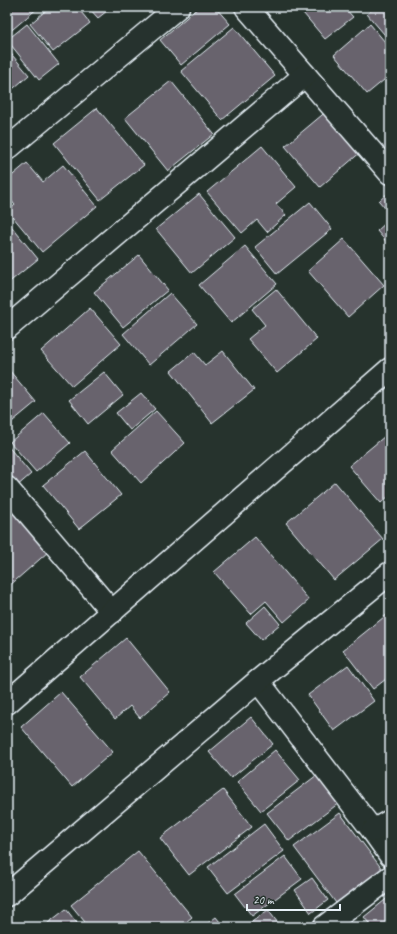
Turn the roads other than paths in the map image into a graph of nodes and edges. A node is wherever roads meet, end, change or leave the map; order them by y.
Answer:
1 (178, 7) edge
2 (246, 7) edge
3 (305, 75) junction
4 (7, 149) edge
5 (390, 173) edge
6 (7, 328) edge
7 (390, 369) edge
8 (7, 488) edge
9 (390, 573) edge
10 (112, 612) junction
11 (258, 681) junction
12 (7, 703) edge
13 (382, 826) edge
14 (390, 856) edge
15 (390, 877) edge
16 (7, 895) edge
17 (324, 927) edge

1 - 4 street
2 - 3 street
3 - 5 street
3 - 6 street
7 - 10 street
8 - 10 street
9 - 11 street
10 - 12 street
11 - 13 street
11 - 16 street
13 - 14 street
15 - 17 street

